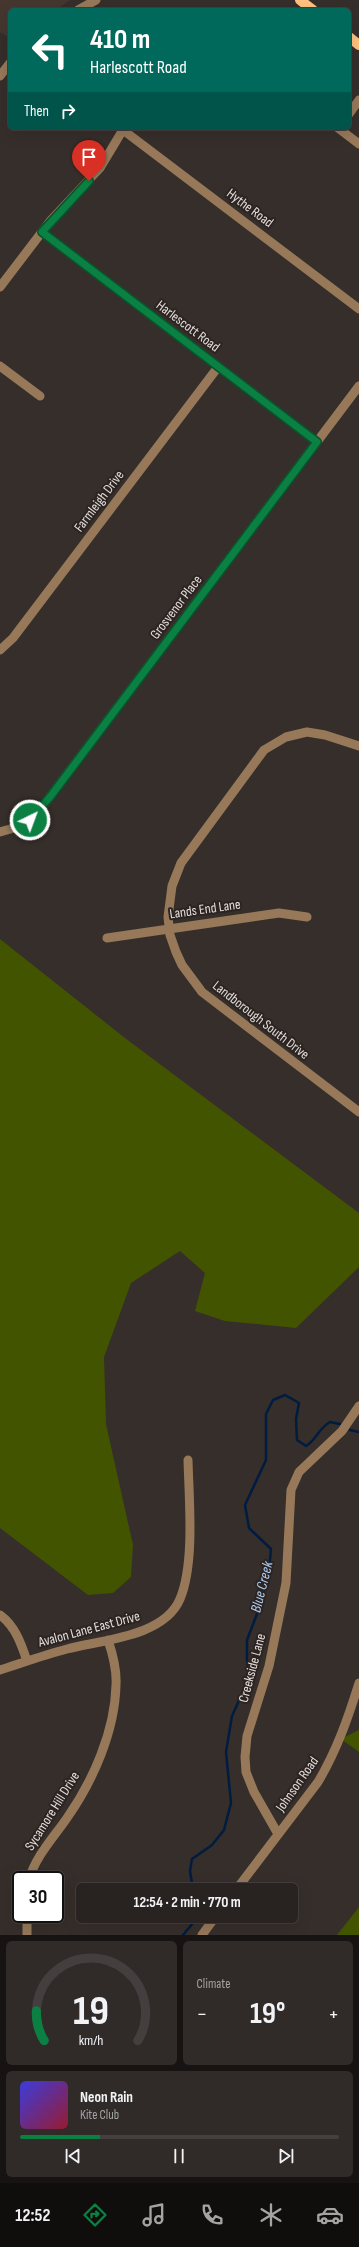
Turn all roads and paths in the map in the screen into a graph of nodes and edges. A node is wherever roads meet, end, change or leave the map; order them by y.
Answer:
1 (96, 0) edge
2 (300, 0) edge
3 (82, 8) edge
4 (310, 8) edge
5 (351, 39) edge
6 (359, 45) edge
7 (8, 66) edge
8 (0, 76) edge
9 (359, 100) edge
10 (351, 111) edge
11 (123, 130) edge
12 (125, 130) edge
13 (341, 130) edge
14 (359, 144) edge
15 (42, 232) junction
16 (0, 287) edge
17 (359, 309) edge
18 (0, 366) edge
19 (218, 367) junction
20 (359, 386) edge
21 (40, 396) dead end
22 (317, 442) junction
23 (0, 650) edge
24 (359, 746) edge
25 (2, 831) edge
26 (307, 917) dead end
27 (169, 928) junction
28 (107, 938) dead end
29 (359, 1112) edge
30 (359, 1406) edge
31 (188, 1460) dead end
32 (0, 1615) edge
33 (108, 1640) junction
34 (27, 1661) junction
35 (0, 1670) edge
36 (359, 1683) edge
37 (278, 1834) junction
38 (33, 1871) edge
39 (241, 1883) edge
40 (27, 1923) edge
41 (211, 1923) edge
42 (27, 1935) edge
43 (202, 1935) edge

1 - 3 street
2 - 4 main road
5 - 6 main road
7 - 8 street
9 - 10 street
11 - 15 street
12 - 17 street, Hythe Road
13 - 14 street
15 - 16 street
15 - 19 street, Harlescott Road
18 - 21 street
19 - 22 street, Harlescott Road
19 - 23 street, Farmleigh Drive
20 - 22 street, Grosvenor Place
22 - 25 street, Grosvenor Place
24 - 27 street, Landborough South Drive
26 - 27 street, Lands End Lane
27 - 28 street, Lands End Lane
27 - 29 street, Landborough South Drive
30 - 37 street, Creekside Lane
31 - 33 street, Avalon Lane East Drive
32 - 34 street
33 - 34 street, Avalon Lane East Drive
33 - 38 street, Sycamore Hill Drive
34 - 35 street, Avalon Lane East Drive
36 - 37 street, Johnson Road
37 - 39 street, Johnson Road
40 - 42 street
41 - 43 street

